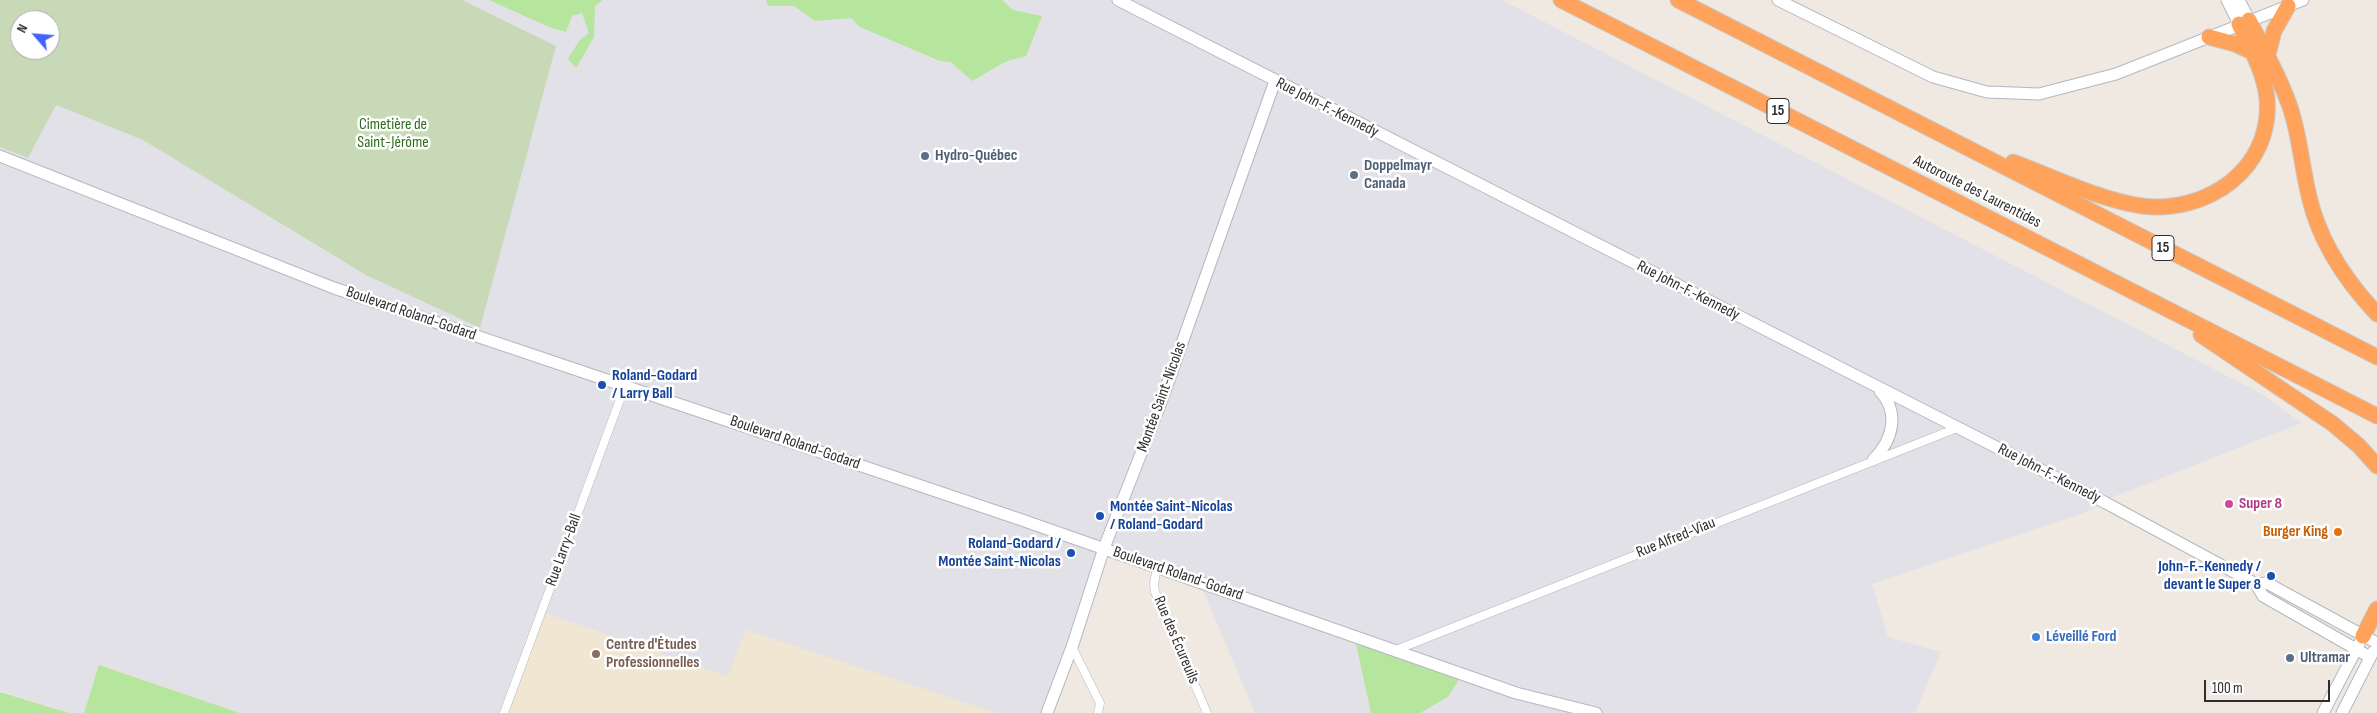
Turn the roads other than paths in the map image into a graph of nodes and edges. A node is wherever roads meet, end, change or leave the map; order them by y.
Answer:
1 (1118, 0) edge
2 (1561, 0) edge
3 (1678, 0) edge
4 (1778, 0) edge
5 (2227, 0) edge
6 (2239, 0) edge
7 (2303, 0) edge
8 (2288, 6) junction
9 (2244, 22) junction
10 (2209, 37) junction
11 (2252, 52) junction
12 (2268, 55) junction
13 (1275, 82) junction
14 (1949, 138) junction
15 (0, 156) edge
16 (2150, 300) junction
17 (2377, 314) edge
18 (2377, 357) edge
19 (625, 386) junction
20 (1877, 388) junction
21 (2377, 416) edge
22 (1957, 428) junction
23 (1873, 460) junction
24 (2377, 466) edge
25 (1104, 548) junction
26 (1157, 566) junction
27 (2256, 584) junction
28 (2377, 609) edge
29 (2363, 636) junction
30 (2377, 644) edge
31 (1072, 647) junction
32 (1396, 650) junction
33 (2356, 650) junction
34 (2374, 659) edge
35 (504, 713) edge
36 (1047, 713) edge
37 (1098, 713) edge
38 (1207, 713) edge
39 (1596, 713) edge
40 (2323, 713) edge
41 (2342, 713) edge

1 - 13 street, Rue John-F.-Kennedy
2 - 16 highway, Autoroute des Laurentides / 15
3 - 14 highway, 15
4 - 10 street
5 - 9 street
6 - 9 street
7 - 8 street
8 - 9 street
8 - 12 highway
9 - 10 street
9 - 11 highway
9 - 12 highway
10 - 11 highway
11 - 14 highway
12 - 17 highway
13 - 20 street, Rue John-F.-Kennedy
13 - 25 street, Montée Saint-Nicolas
14 - 18 highway, 15
15 - 19 street, Boulevard Roland-Godard
16 - 21 highway, Autoroute des Laurentides / 15
16 - 24 highway
19 - 25 street, Boulevard Roland-Godard
19 - 35 street, Rue Larry-Ball
20 - 22 street, Rue John-F.-Kennedy
20 - 23 street
22 - 23 street, Rue Alfred-Viau
22 - 27 street, Rue John-F.-Kennedy
23 - 32 street, Rue Alfred-Viau
25 - 26 street, Boulevard Roland-Godard
25 - 31 street, Montée Saint-Nicolas
26 - 32 street, Boulevard Roland-Godard
26 - 38 street, Rue des Écureuils
27 - 29 street, Rue John-F.-Kennedy
27 - 33 street, Rue John-F.-Kennedy
28 - 29 highway
29 - 30 street, Rue John-F.-Kennedy
29 - 33 street
30 - 34 street
31 - 36 street, Montée Saint-Nicolas
31 - 37 street
32 - 39 street, Boulevard Roland-Godard
33 - 34 street, Rue John-F.-Kennedy
33 - 40 street
34 - 41 street

